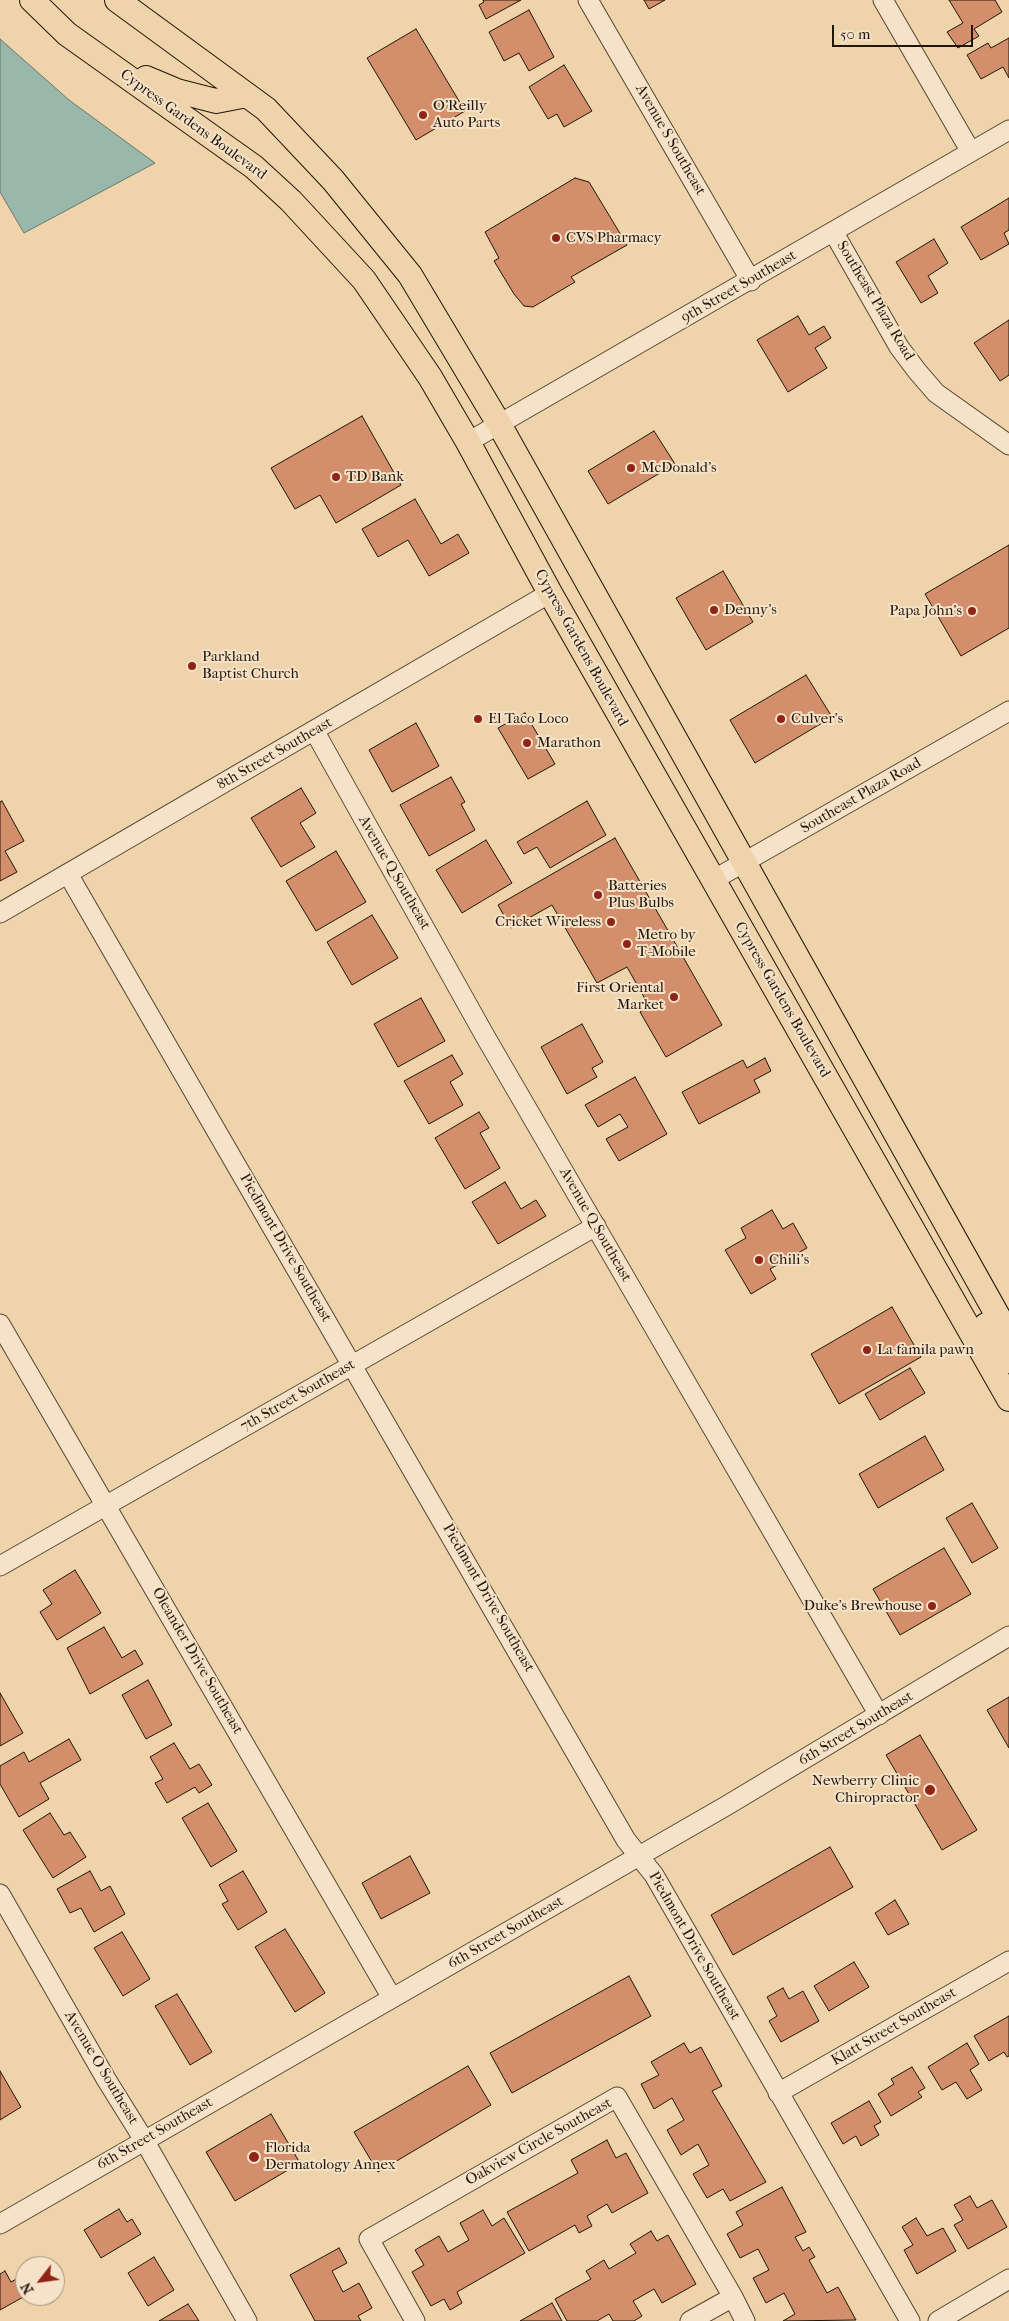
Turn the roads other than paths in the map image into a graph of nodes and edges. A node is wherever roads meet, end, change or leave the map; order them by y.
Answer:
1 (32, 0) edge
2 (117, 0) edge
3 (588, 0) edge
4 (883, 0) edge
5 (67, 34) junction
6 (247, 95) junction
7 (1009, 130) edge
8 (970, 152) junction
9 (834, 233) junction
10 (751, 281) junction
11 (500, 424) junction
12 (1005, 437) edge
13 (468, 442) junction
14 (550, 593) junction
15 (630, 661) junction
16 (1009, 711) edge
17 (315, 732) junction
18 (744, 863) junction
19 (68, 874) junction
20 (713, 880) junction
21 (0, 913) edge
22 (848, 1116) junction
23 (925, 1186) junction
24 (596, 1226) junction
25 (916, 1235) junction
26 (0, 1324) edge
27 (1009, 1336) edge
28 (1009, 1361) edge
29 (352, 1365) junction
30 (1009, 1399) edge
31 (105, 1505) junction
32 (0, 1566) edge
33 (1009, 1636) edge
34 (879, 1716) junction
35 (640, 1856) junction
36 (0, 1894) edge
37 (1009, 1961) edge
38 (392, 1998) junction
39 (778, 2093) junction
40 (144, 2140) junction
41 (0, 2224) edge
42 (1009, 2279) edge
43 (732, 2297) junction
44 (246, 2321) edge
45 (415, 2321) edge
46 (690, 2321) edge
47 (745, 2321) edge
48 (910, 2321) edge
49 (938, 2321) edge

1 - 5 main road, Cypress Gardens Boulevard
2 - 6 main road
3 - 10 street, Avenue S Southeast
4 - 8 street
5 - 6 main road
5 - 13 main road, Cypress Gardens Boulevard
6 - 11 main road
7 - 8 street, 9th Street Southeast
8 - 9 street, 9th Street Southeast
9 - 10 street, 9th Street Southeast
9 - 12 street, Southeast Plaza Road
10 - 11 street, 9th Street Southeast
11 - 13 street, 9th Street Southeast
11 - 15 main road
13 - 14 main road, Cypress Gardens Boulevard
14 - 15 main road
14 - 17 street, 8th Street Southeast
14 - 20 main road, Cypress Gardens Boulevard
15 - 18 main road
16 - 18 street, Southeast Plaza Road
17 - 19 street, 8th Street Southeast
17 - 24 street, Avenue Q Southeast
18 - 20 street, Southeast Plaza Road
18 - 23 main road
19 - 21 street, 8th Street Southeast
19 - 29 street, Piedmont Drive Southeast
20 - 22 main road, Cypress Gardens Boulevard
22 - 23 main road
22 - 25 main road, Cypress Gardens Boulevard
23 - 27 main road
24 - 29 street, 7th Street Southeast
24 - 34 street, Avenue Q Southeast
25 - 28 main road
25 - 30 main road, Cypress Gardens Boulevard
26 - 31 street, Oleander Drive Southeast
29 - 31 street, 7th Street Southeast
29 - 35 street, Piedmont Drive Southeast
31 - 32 street, 7th Street Southeast
31 - 38 street, Oleander Drive Southeast
33 - 34 street, 6th Street Southeast
34 - 35 street, 6th Street Southeast
35 - 38 street, 6th Street Southeast
35 - 39 street, Piedmont Drive Southeast
36 - 40 street, Avenue O Southeast
37 - 39 street, Klatt Street Southeast
38 - 40 street, 6th Street Southeast
39 - 48 street, Piedmont Drive Southeast
40 - 41 street, 6th Street Southeast
40 - 44 street, Avenue O Southeast
42 - 49 street
43 - 45 street, Oakview Circle Southeast
43 - 46 street
43 - 47 street, Oakview Circle Southeast

